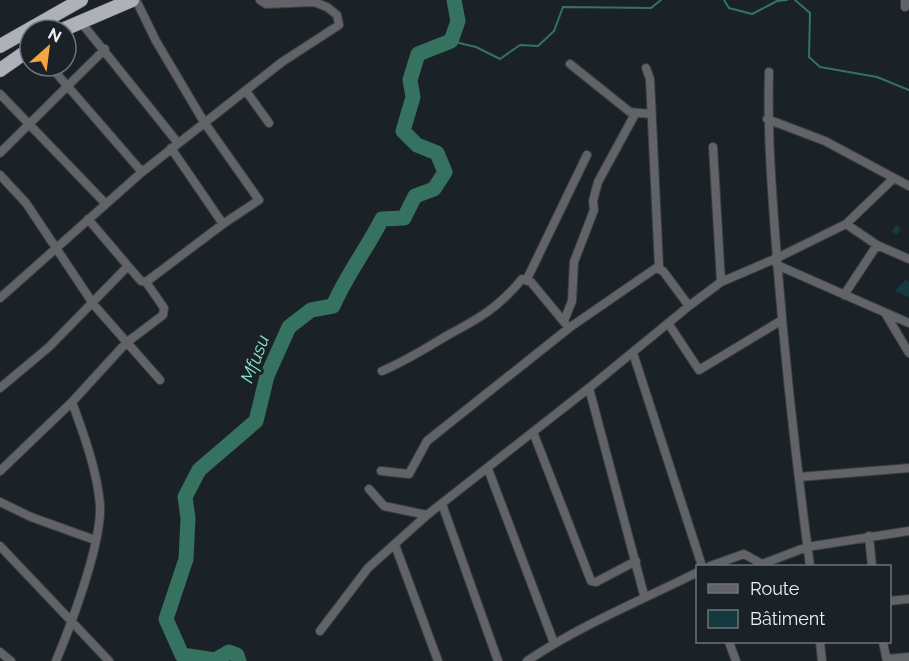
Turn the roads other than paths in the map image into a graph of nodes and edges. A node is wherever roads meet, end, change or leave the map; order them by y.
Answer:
1 (134, 0) edge
2 (260, 0) edge
3 (73, 2) edge
4 (80, 21) joint
5 (0, 46) edge
6 (105, 49) junction
7 (18, 57) edge
8 (570, 64) dead end
9 (646, 68) dead end
10 (0, 70) edge
11 (769, 72) dead end
12 (59, 78) edge
13 (65, 86) junction
14 (246, 91) junction
15 (0, 94) edge
16 (635, 114) junction
17 (650, 114) junction
18 (767, 119) junction
19 (204, 122) junction
20 (269, 123) dead end
21 (27, 125) junction
22 (174, 146) junction
23 (712, 147) dead end
24 (0, 153) edge
25 (587, 155) dead end
26 (142, 172) junction
27 (0, 175) edge
28 (894, 178) junction
29 (909, 186) edge
30 (105, 203) junction
31 (88, 219) junction
32 (223, 224) junction
33 (846, 224) junction
34 (877, 245) junction
35 (54, 249) junction
36 (909, 259) edge
37 (777, 262) junction
38 (128, 266) junction
39 (658, 267) junction
40 (527, 279) junction
41 (146, 282) junction
42 (721, 282) junction
43 (844, 296) junction
44 (0, 298) edge
45 (94, 304) junction
46 (689, 306) junction
47 (885, 313) junction
48 (782, 321) junction
49 (669, 323) junction
50 (909, 323) edge
51 (567, 325) junction
52 (126, 343) junction
53 (633, 353) junction
54 (909, 353) edge
55 (382, 371) dead end
56 (160, 380) dead end
57 (0, 388) edge
58 (589, 388) junction
59 (72, 402) junction
60 (533, 432) junction
61 (909, 468) edge
62 (488, 469) junction
63 (0, 471) edge
64 (381, 471) dead end
65 (799, 477) junction
66 (369, 489) dead end
67 (0, 502) edge
68 (442, 504) junction
69 (427, 515) junction
70 (909, 531) edge
71 (869, 536) junction
72 (95, 540) junction
73 (395, 545) junction
74 (0, 546) edge
75 (807, 547) junction
76 (636, 561) junction
77 (701, 565) edge
78 (715, 565) edge
79 (810, 565) edge
80 (872, 565) edge
81 (696, 573) edge
82 (644, 596) junction
83 (909, 598) edge
84 (891, 601) edge
85 (72, 623) junction
86 (320, 631) dead end
87 (554, 643) junction
88 (729, 643) edge
89 (820, 643) edge
90 (884, 643) edge
91 (0, 652) edge
92 (909, 657) edge
93 (887, 660) edge
94 (10, 661) edge
95 (56, 661) edge
96 (109, 661) edge
97 (438, 661) edge
98 (498, 661) edge
99 (527, 661) edge
100 (736, 661) edge
101 (822, 661) edge

1 - 4 highway
1 - 19 street
2 - 14 street
3 - 5 highway
4 - 6 street
6 - 13 street
6 - 22 street
7 - 10 highway
8 - 16 street
9 - 17 street
11 - 18 street
12 - 13 street
13 - 21 street
13 - 26 street
14 - 19 street
14 - 20 street
15 - 21 street
16 - 17 street
16 - 51 street
17 - 39 street
18 - 28 street
18 - 37 street
19 - 22 street
19 - 32 street
21 - 24 street
21 - 30 street
22 - 26 street
22 - 32 street
23 - 42 street
25 - 40 street
26 - 30 street
27 - 35 street
28 - 29 street
28 - 33 street
30 - 31 street
31 - 35 street
31 - 38 street
32 - 41 street
33 - 34 street
33 - 37 street
34 - 36 street
34 - 43 street
35 - 44 street
35 - 45 street
37 - 42 street
37 - 43 street
37 - 48 street
38 - 41 street
38 - 45 street
39 - 46 street
39 - 51 street
40 - 51 street
40 - 55 street
41 - 52 street
42 - 46 street
43 - 47 street
45 - 52 street
45 - 57 street
46 - 49 street
47 - 50 street
47 - 54 street
48 - 49 street
48 - 65 street
49 - 53 street
51 - 64 street
52 - 56 street
52 - 59 street
53 - 58 street
53 - 77 street
58 - 60 street
58 - 76 street
59 - 63 street
59 - 72 street
60 - 62 street
60 - 76 street
61 - 65 street
62 - 68 street
62 - 87 street
65 - 75 street
66 - 69 street
67 - 72 street
68 - 69 street
68 - 98 street
69 - 73 street
70 - 71 street
71 - 75 street
71 - 80 street
72 - 85 street
73 - 86 street
73 - 97 street
74 - 85 street
75 - 78 street
75 - 79 street
76 - 82 street
81 - 82 street
82 - 87 street
83 - 84 street
85 - 95 street
85 - 96 street
87 - 99 street
88 - 100 street
89 - 101 street
90 - 93 street
91 - 94 street
92 - 93 street

